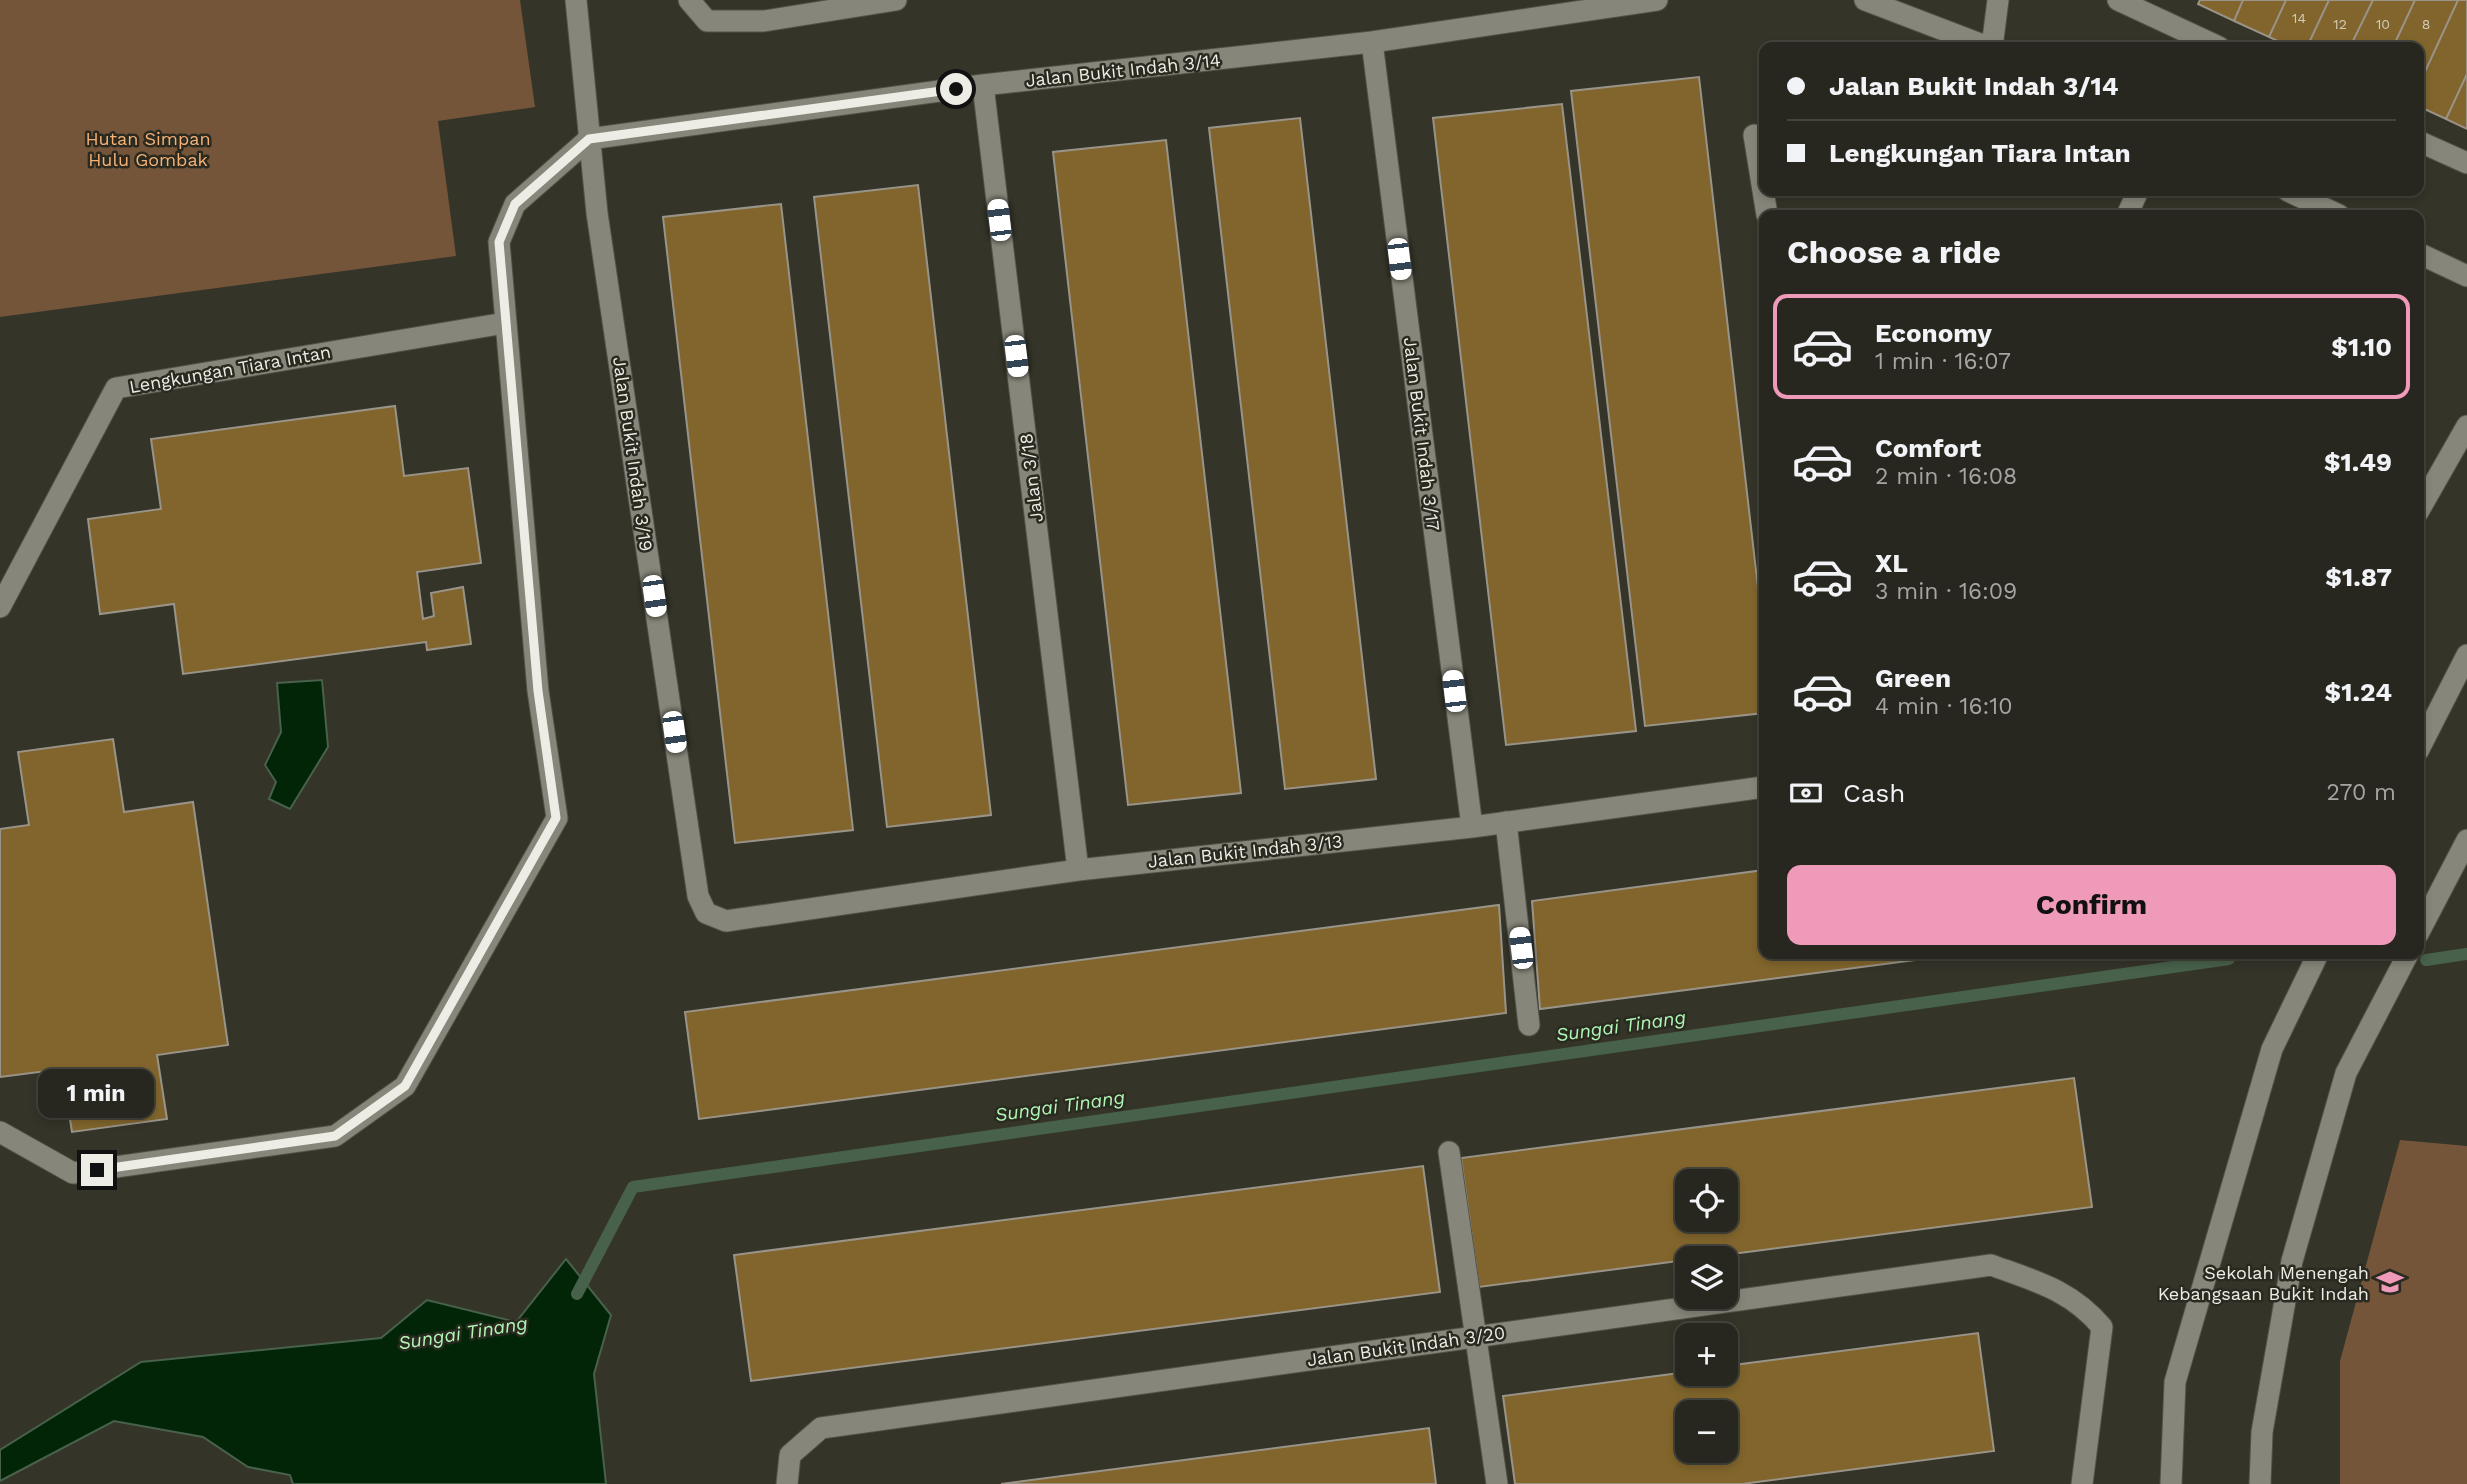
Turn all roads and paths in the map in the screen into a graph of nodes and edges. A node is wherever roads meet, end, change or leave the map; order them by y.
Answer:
1 (576, 0) edge
2 (689, 0) edge
3 (896, 0) edge
4 (1657, 0) edge
5 (1865, 0) edge
6 (1998, 0) edge
7 (2118, 0) edge
8 (1372, 42) junction
9 (1977, 42) edge
10 (1991, 42) edge
11 (2208, 42) edge
12 (983, 85) junction
13 (1754, 135) dead end
14 (589, 139) junction
15 (2424, 144) edge
16 (2467, 163) edge
17 (1759, 166) edge
18 (2299, 196) edge
19 (2328, 210) edge
20 (2424, 256) edge
21 (2467, 276) edge
22 (505, 323) junction
23 (2467, 426) edge
24 (2424, 501) edge
25 (0, 607) edge
26 (2467, 655) edge
27 (2424, 739) edge
28 (1759, 788) edge
29 (1506, 822) junction
30 (1472, 827) junction
31 (2467, 840) edge
32 (1078, 870) junction
33 (726, 921) joint
34 (2424, 922) edge
35 (2316, 959) edge
36 (2405, 959) edge
37 (1529, 1025) dead end
38 (0, 1132) edge
39 (1449, 1153) dead end
40 (1476, 1337) junction
41 (787, 1484) edge
42 (1497, 1484) edge
43 (2082, 1484) edge
44 (2171, 1484) edge
45 (2260, 1484) edge

1 - 14 street, Jalan Bukit Indah 3/19
2 - 3 street
4 - 8 street, Jalan Bukit Indah 3/14
5 - 9 street
6 - 10 street
7 - 11 street
8 - 12 street, Jalan Bukit Indah 3/14
8 - 30 street, Jalan Bukit Indah 3/17
12 - 14 street, Jalan Bukit Indah 3/14
12 - 32 street, Jalan 3/18
13 - 17 street
14 - 22 street
14 - 33 street, Jalan Bukit Indah 3/19
15 - 16 street
18 - 19 street
20 - 21 street
22 - 25 street, Lengkungan Tiara Intan
22 - 38 street
23 - 24 street
26 - 27 street
28 - 29 street, Jalan Bukit Indah 3/13
29 - 30 street, Jalan Bukit Indah 3/13
29 - 37 street
30 - 32 street, Jalan Bukit Indah 3/13
31 - 34 street
32 - 33 street, Jalan Bukit Indah 3/13
35 - 44 street
36 - 45 street
39 - 40 street
40 - 41 street, Jalan Bukit Indah 3/20
40 - 42 street
40 - 43 street, Jalan Bukit Indah 3/20

